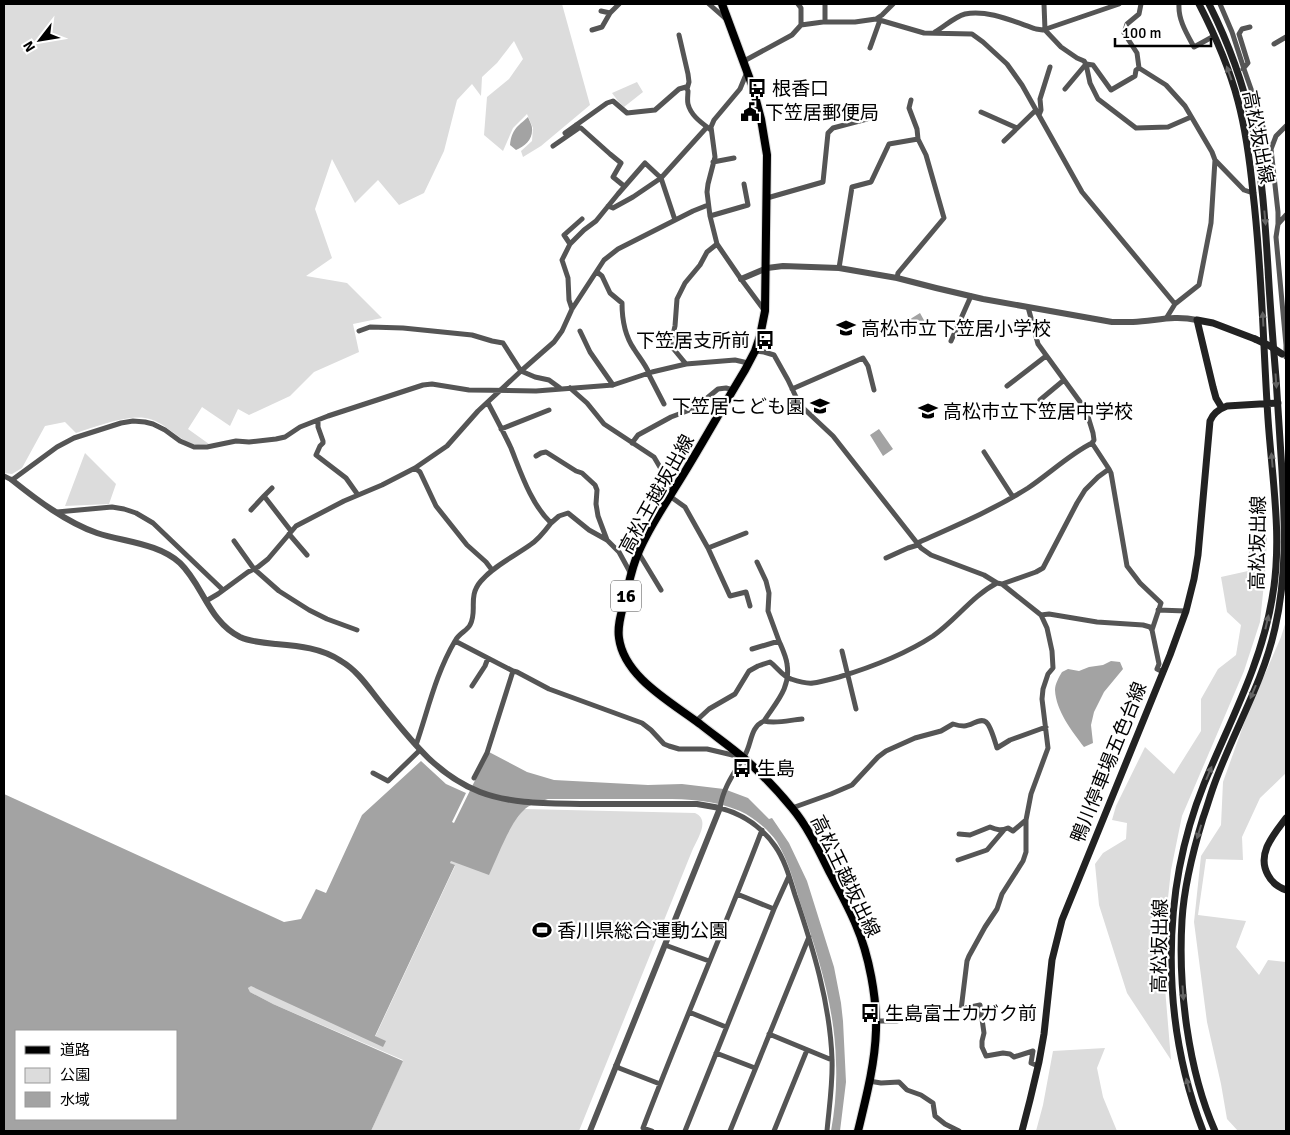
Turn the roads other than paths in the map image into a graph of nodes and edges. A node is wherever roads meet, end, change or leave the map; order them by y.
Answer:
1 (619, 4) edge
2 (709, 4) edge
3 (722, 4) edge
4 (798, 4) edge
5 (825, 4) edge
6 (893, 4) edge
7 (1044, 4) edge
8 (1118, 4) edge
9 (1141, 4) edge
10 (1179, 4) edge
11 (1199, 4) edge
12 (1208, 4) edge
13 (1220, 4) edge
14 (601, 11) dead end
15 (610, 13) junction
16 (878, 19) junction
17 (729, 21) junction
18 (825, 22) junction
19 (801, 25) junction
20 (1250, 28) dead end
21 (592, 30) dead end
22 (1045, 30) junction
23 (935, 33) junction
24 (679, 35) dead end
25 (1214, 36) junction
26 (1286, 37) edge
27 (1274, 44) dead end
28 (870, 48) dead end
29 (744, 62) junction
30 (1086, 64) junction
31 (1050, 67) dead end
32 (1139, 68) junction
33 (1244, 68) junction
34 (747, 72) junction
35 (1239, 75) junction
36 (687, 88) junction
37 (1065, 89) dead end
38 (911, 100) dead end
39 (982, 112) dead end
40 (1038, 112) junction
41 (1191, 117) junction
42 (866, 119) dead end
43 (1286, 126) edge
44 (577, 127) junction
45 (709, 128) junction
46 (1018, 128) junction
47 (565, 133) dead end
48 (918, 139) junction
49 (1004, 141) dead end
50 (553, 146) dead end
51 (1271, 150) junction
52 (734, 158) dead end
53 (1215, 160) junction
54 (714, 162) junction
55 (661, 178) junction
56 (744, 184) dead end
57 (624, 186) junction
58 (1253, 191) junction
59 (767, 198) junction
60 (708, 205) junction
61 (608, 206) junction
62 (1286, 215) edge
63 (710, 216) junction
64 (582, 219) dead end
65 (675, 220) junction
66 (1278, 224) junction
67 (570, 244) junction
68 (717, 244) junction
69 (767, 268) junction
70 (839, 268) junction
71 (597, 272) junction
72 (897, 278) junction
73 (741, 280) junction
74 (970, 296) junction
75 (1174, 304) junction
76 (1028, 307) junction
77 (572, 309) junction
78 (765, 311) junction
79 (1167, 318) junction
80 (1197, 320) junction
81 (359, 330) dead end
82 (580, 331) dead end
83 (951, 341) dead end
84 (755, 350) junction
85 (1046, 356) junction
86 (1285, 356) edge
87 (748, 363) junction
88 (686, 364) junction
89 (521, 371) junction
90 (648, 373) junction
91 (1064, 380) junction
92 (614, 385) junction
93 (1007, 386) dead end
94 (570, 388) junction
95 (561, 389) junction
96 (792, 389) junction
97 (501, 390) junction
98 (733, 390) junction
99 (874, 390) dead end
100 (1040, 400) dead end
101 (1278, 402) junction
102 (488, 403) junction
103 (1268, 403) junction
104 (664, 404) dead end
105 (1222, 408) junction
106 (549, 410) dead end
107 (318, 420) junction
108 (501, 429) junction
109 (632, 443) junction
110 (1092, 443) junction
111 (984, 452) dead end
112 (536, 456) dead end
113 (415, 468) junction
114 (1109, 469) junction
115 (4, 476) edge
116 (12, 480) junction
117 (272, 488) dead end
118 (672, 494) junction
119 (358, 495) junction
120 (264, 496) junction
121 (1013, 497) junction
122 (251, 510) dead end
123 (57, 512) junction
124 (551, 523) junction
125 (290, 532) junction
126 (746, 533) dead end
127 (607, 540) junction
128 (234, 541) dead end
129 (918, 544) junction
130 (708, 548) junction
131 (638, 552) junction
132 (307, 555) dead end
133 (886, 558) dead end
134 (757, 562) dead end
135 (254, 569) junction
136 (492, 570) junction
137 (632, 574) junction
138 (999, 584) junction
139 (223, 590) junction
140 (661, 590) dead end
141 (206, 601) junction
142 (750, 606) dead end
143 (1158, 610) junction
144 (1186, 611) junction
145 (1041, 615) junction
146 (357, 630) dead end
147 (1152, 630) junction
148 (454, 641) junction
149 (779, 641) junction
150 (752, 649) dead end
151 (842, 651) dead end
152 (488, 658) junction
153 (513, 671) junction
154 (1163, 672) junction
155 (847, 674) junction
156 (788, 678) junction
157 (472, 686) dead end
158 (856, 709) dead end
159 (802, 719) dead end
160 (696, 721) junction
161 (764, 721) junction
162 (1046, 727) junction
163 (420, 750) junction
164 (743, 758) junction
165 (373, 773) dead end
166 (474, 778) dead end
167 (720, 807) junction
168 (792, 808) junction
169 (1286, 818) edge
170 (1026, 820) junction
171 (762, 830) junction
172 (1004, 830) junction
173 (959, 834) dead end
174 (958, 860) dead end
175 (789, 876) junction
176 (1286, 890) edge
177 (737, 894) junction
178 (774, 909) junction
179 (809, 937) junction
180 (665, 945) junction
181 (709, 961) junction
182 (689, 1012) junction
183 (875, 1021) junction
184 (897, 1021) dead end
185 (726, 1027) junction
186 (769, 1034) junction
187 (807, 1050) junction
188 (716, 1053) junction
189 (832, 1060) junction
190 (616, 1065) junction
191 (1038, 1066) junction
192 (755, 1068) junction
193 (869, 1081) junction
194 (660, 1084) junction
195 (590, 1131) edge
196 (652, 1131) edge
197 (685, 1131) edge
198 (730, 1131) edge
199 (774, 1131) edge
200 (827, 1131) edge
201 (858, 1131) edge
202 (959, 1131) edge
203 (1022, 1131) edge
204 (1203, 1131) edge
205 (1215, 1131) edge

1 - 15 street
2 - 17 street
3 - 17 main road, 高松王越坂出線 / 16
4 - 19 street
5 - 18 street
6 - 16 street
7 - 22 street
8 - 22 street
9 - 32 street
10 - 25 street
11 - 25 main road, 高松坂出線
12 - 35 main road, 高松坂出線
13 - 33 street
14 - 15 street
15 - 21 street
16 - 18 street
16 - 23 street
16 - 28 street
17 - 29 main road, 高松王越坂出線 / 16
18 - 19 street
19 - 29 street
20 - 33 street
22 - 23 street
22 - 30 street
23 - 40 street
24 - 36 street
58 -> 25 main road, 高松坂出線
26 - 27 street
29 - 34 main road, 高松王越坂出線 / 16
30 - 32 street
30 - 37 street
30 - 41 street
31 - 40 street
32 - 41 street
33 - 35 street
33 - 51 street
34 - 45 street
34 - 59 main road, 高松王越坂出線 / 16
35 -> 101 main road, 高松坂出線
36 - 44 street
36 - 45 street
38 - 48 street
39 - 46 street
40 - 46 street
40 - 75 street
41 - 53 street
42 - 59 street
43 - 51 street
44 - 47 street
44 - 50 street
44 - 57 street
45 - 54 street
45 - 55 street
46 - 49 street
48 - 70 street
48 - 72 street
51 - 66 street
52 - 54 street
53 - 58 street
53 - 75 street
54 - 60 street
55 - 57 street
55 - 61 street
55 - 65 street
56 - 63 street
57 - 61 street
103 -> 58 main road, 高松坂出線
59 - 69 main road, 高松王越坂出線 / 16
60 - 63 street
60 - 65 street
61 - 67 street
62 - 66 street
63 - 68 street
64 - 67 street
65 - 71 street
66 - 86 street
67 - 77 street
68 - 73 street
68 - 88 street
69 - 70 street
69 - 73 street
69 - 78 main road, 高松王越坂出線 / 16
70 - 72 street
71 - 77 street
71 - 90 street
72 - 74 street
73 - 78 street
74 - 76 street
74 - 83 street
75 - 79 street
76 - 79 street
76 - 85 street
77 - 89 street
78 - 84 main road, 高松王越坂出線 / 16
79 - 80 street
80 - 86 main road, bridge
80 - 105 main road
81 - 89 street
82 - 92 street
84 - 87 main road, 高松王越坂出線 / 16
84 - 96 street
85 - 91 street
85 - 93 street
87 - 88 street
87 - 98 main road, 高松王越坂出線 / 16
88 - 90 street
89 - 95 street
89 - 97 street
90 - 92 street
90 - 104 street
91 - 100 street
91 - 110 street
92 - 94 street
94 - 95 street
94 - 109 street
95 - 97 street
96 - 99 street
96 - 129 street
97 - 102 street
97 - 107 street
98 - 109 street
98 - 118 main road, 高松王越坂出線 / 16
101 - 103 main road
101 -> 205 main road, 高松坂出線
102 - 108 street
102 - 113 street
103 - 105 main road
204 -> 103 main road, 高松坂出線
105 - 144 main road, 鴨川停車場五色台線
106 - 108 street
107 - 116 street
107 - 119 street
108 - 124 street
109 - 118 street
110 - 114 street
110 - 121 street
111 - 121 street
112 - 127 street
113 - 119 street
113 - 136 street
114 - 138 street
114 - 143 street
115 - 116 street
116 - 123 street
117 - 120 street
118 - 130 street
118 - 131 main road, 高松王越坂出線 / 16
119 - 125 street
120 - 122 street
120 - 125 street
121 - 129 street
123 - 139 street
123 - 141 street
124 - 127 street
124 - 136 street
125 - 132 street
125 - 135 street
126 - 130 street
127 - 137 street
128 - 135 street
129 - 133 street
129 - 138 street
130 - 142 street
131 - 137 main road, 高松王越坂出線 / 16
131 - 140 street
134 - 149 street
135 - 139 street
135 - 146 street
136 - 148 street
137 - 160 main road, 高松王越坂出線 / 16
138 - 145 street
138 - 155 street
139 - 141 street
141 - 163 street
143 - 144 street
143 - 147 street
144 - 154 main road, 鴨川停車場五色台線
145 - 147 street
145 - 162 street
147 - 154 street
148 - 152 street
148 - 163 street
149 - 150 street
149 - 156 street
151 - 155 street
152 - 153 street
152 - 157 street
153 - 164 street
153 - 166 street
154 - 191 main road, 鴨川停車場五色台線
155 - 156 street
155 - 158 street
156 - 160 street
156 - 161 street
159 - 161 street
160 - 164 main road, 高松王越坂出線 / 16
161 - 164 street
162 - 168 street
162 - 170 street
163 - 165 street
163 - 167 street
164 - 167 street
164 - 168 main road, 高松王越坂出線 / 16
167 - 171 street
167 - 180 street
168 - 183 main road, 高松王越坂出線 / 16
169 - 176 main road
170 - 172 street
170 - 191 street
171 - 175 street
171 - 177 street
172 - 173 street
172 - 174 street
175 - 178 street
175 - 179 street
177 - 178 street
177 - 181 street
178 - 185 street
179 - 186 street
179 - 189 street
180 - 181 street
180 - 190 street
181 - 182 street
182 - 185 street
182 - 194 street
183 - 184 street
183 - 193 main road, 高松王越坂出線 / 16
185 - 188 street
186 - 187 street
186 - 192 street
187 - 189 street
187 - 199 street
188 - 192 street
188 - 197 street
189 - 200 street
190 - 194 street
190 - 195 street
191 - 203 main road, 鴨川停車場五色台線
192 - 198 street
193 - 201 main road, 高松王越坂出線 / 16
193 - 202 street
194 - 196 street

